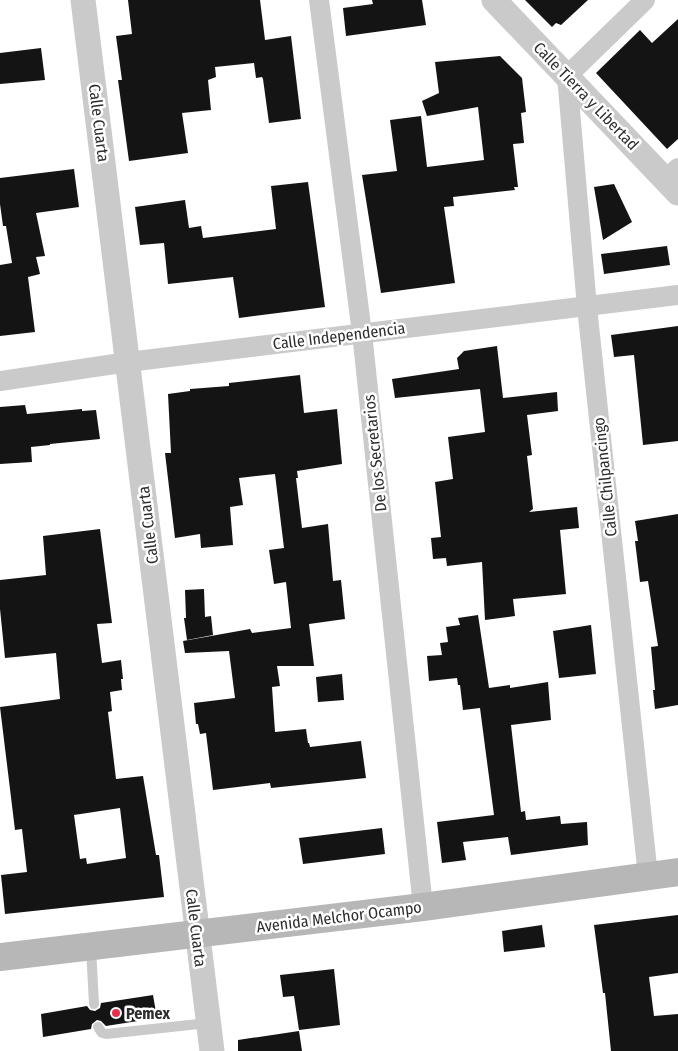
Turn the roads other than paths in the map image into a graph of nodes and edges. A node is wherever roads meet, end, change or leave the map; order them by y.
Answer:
1 (83, 0) edge
2 (319, 0) edge
3 (494, 0) edge
4 (645, 0) edge
5 (567, 76) junction
6 (674, 180) edge
7 (678, 295) edge
8 (587, 307) junction
9 (362, 333) junction
10 (128, 362) junction
11 (0, 381) edge
12 (678, 872) edge
13 (648, 876) junction
14 (422, 907) junction
15 (196, 934) junction
16 (91, 946) junction
17 (0, 957) edge
18 (94, 1004) dead end
19 (208, 1023) junction
20 (98, 1028) dead end
21 (212, 1051) edge

1 - 10 street, Calle Cuarta
2 - 9 street, De los Secretarios
3 - 5 street, Calle Tierra y Libertad
4 - 5 street
5 - 6 street, Calle Tierra y Libertad
5 - 8 street, Calle Chilpancingo
7 - 8 street, Calle Independencia
8 - 9 street, Calle Independencia
8 - 13 street, Calle Chilpancingo
9 - 10 street, Calle Independencia
9 - 14 street, De los Secretarios
10 - 11 street, Calle Independencia
10 - 15 street, Calle Cuarta
12 - 13 main road, Avenida Melchor Ocampo
13 - 14 main road, Avenida Melchor Ocampo
14 - 15 main road, Avenida Melchor Ocampo
15 - 16 main road, Avenida Melchor Ocampo
15 - 19 street, Calle Cuarta
16 - 17 main road, Avenida Melchor Ocampo
16 - 18 lane
19 - 20 lane
19 - 21 street, Calle Cuarta

